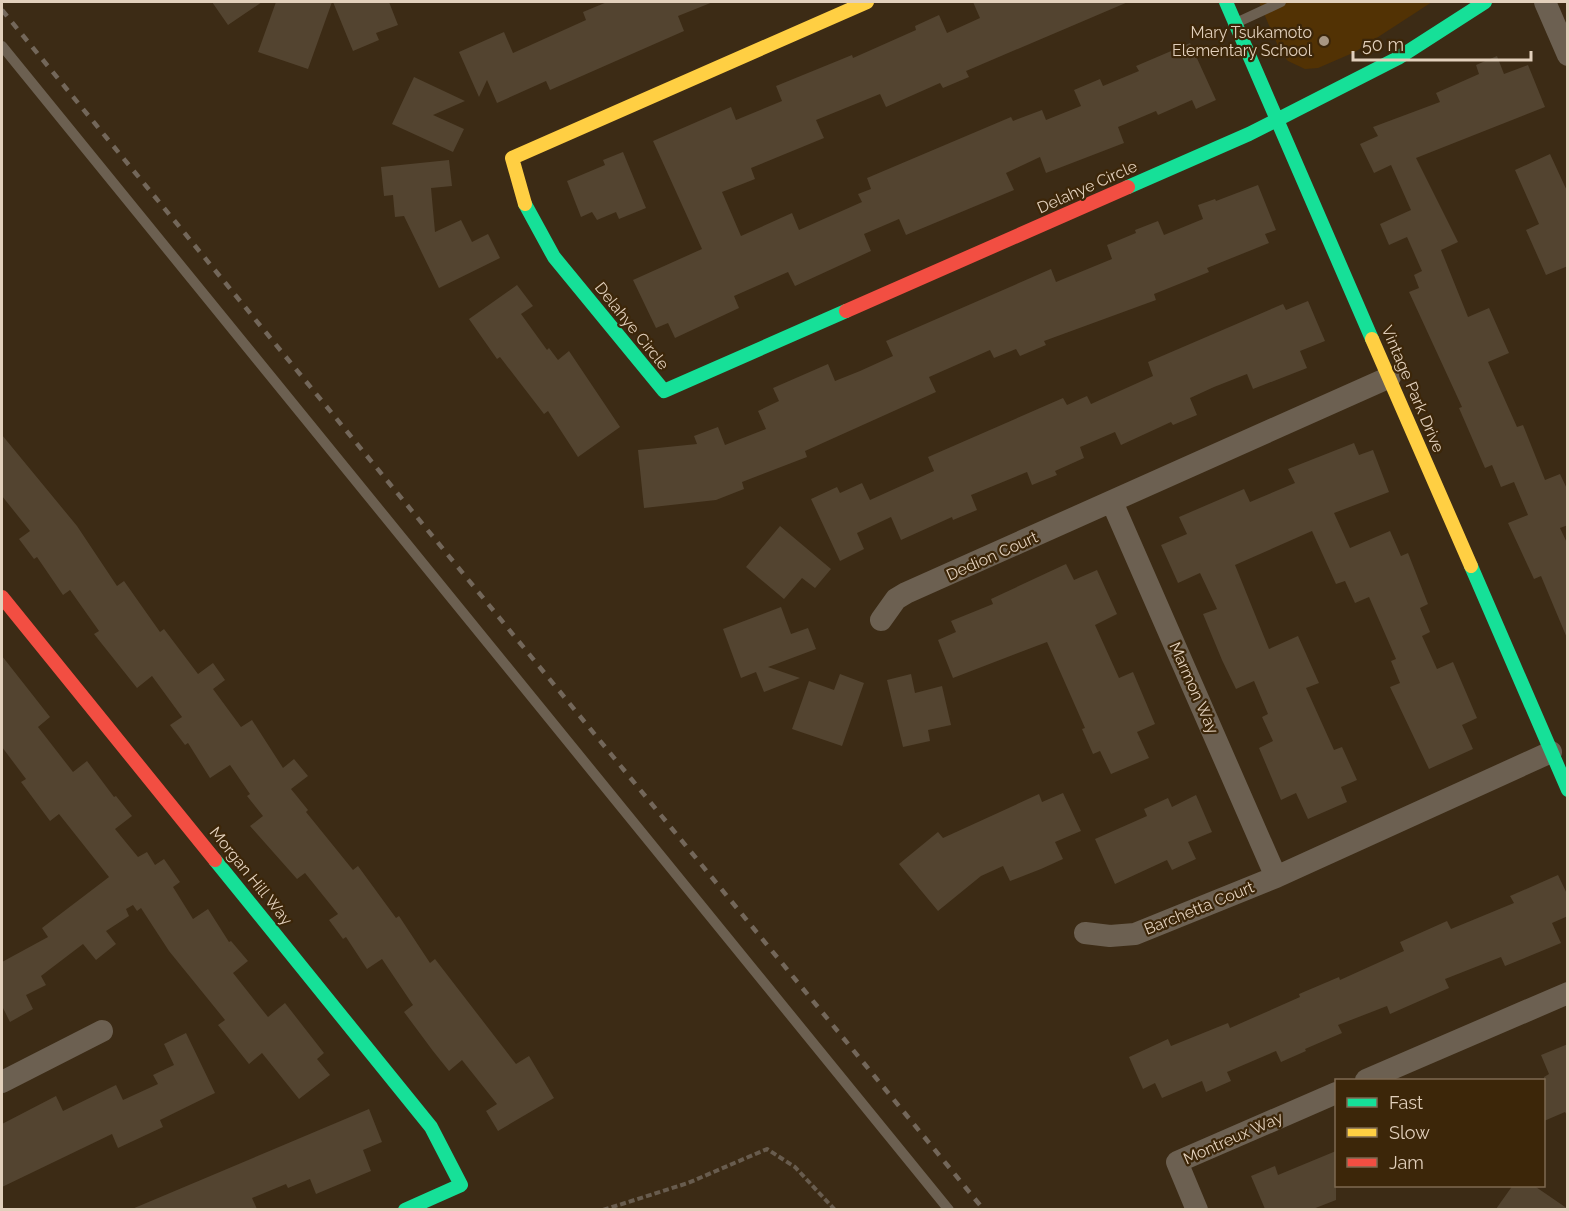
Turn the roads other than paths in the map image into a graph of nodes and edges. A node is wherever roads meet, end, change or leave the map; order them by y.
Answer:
1 (867, 2) edge
2 (1226, 2) edge
3 (1281, 2) edge
4 (1485, 2) edge
5 (1545, 2) edge
6 (1235, 23) junction
7 (2, 46) edge
8 (1568, 55) edge
9 (1278, 117) junction
10 (1390, 376) junction
11 (1112, 502) junction
12 (2, 597) edge
13 (881, 620) dead end
14 (1551, 752) junction
15 (1568, 790) edge
16 (1276, 876) junction
17 (1085, 933) dead end
18 (1568, 993) edge
19 (102, 1031) dead end
20 (1368, 1079) edge
21 (2, 1082) edge
22 (1335, 1093) edge
23 (405, 1209) edge
24 (950, 1209) edge
25 (1197, 1209) edge

1 - 9 street, Delahye Circle
2 - 6 street, Vintage Park Drive
3 - 6 lane
4 - 9 street
5 - 8 street
6 - 9 street, Vintage Park Drive
7 - 24 lane
9 - 10 street, Vintage Park Drive
10 - 11 street
10 - 14 street, Vintage Park Drive
11 - 13 street, Dedion Court
11 - 16 street, Marmon Way
12 - 23 street, Morgan Hill Way
14 - 15 street, Vintage Park Drive
14 - 16 street
16 - 17 street, Barchetta Court
18 - 20 street
19 - 21 street
22 - 25 street, Montreux Way

